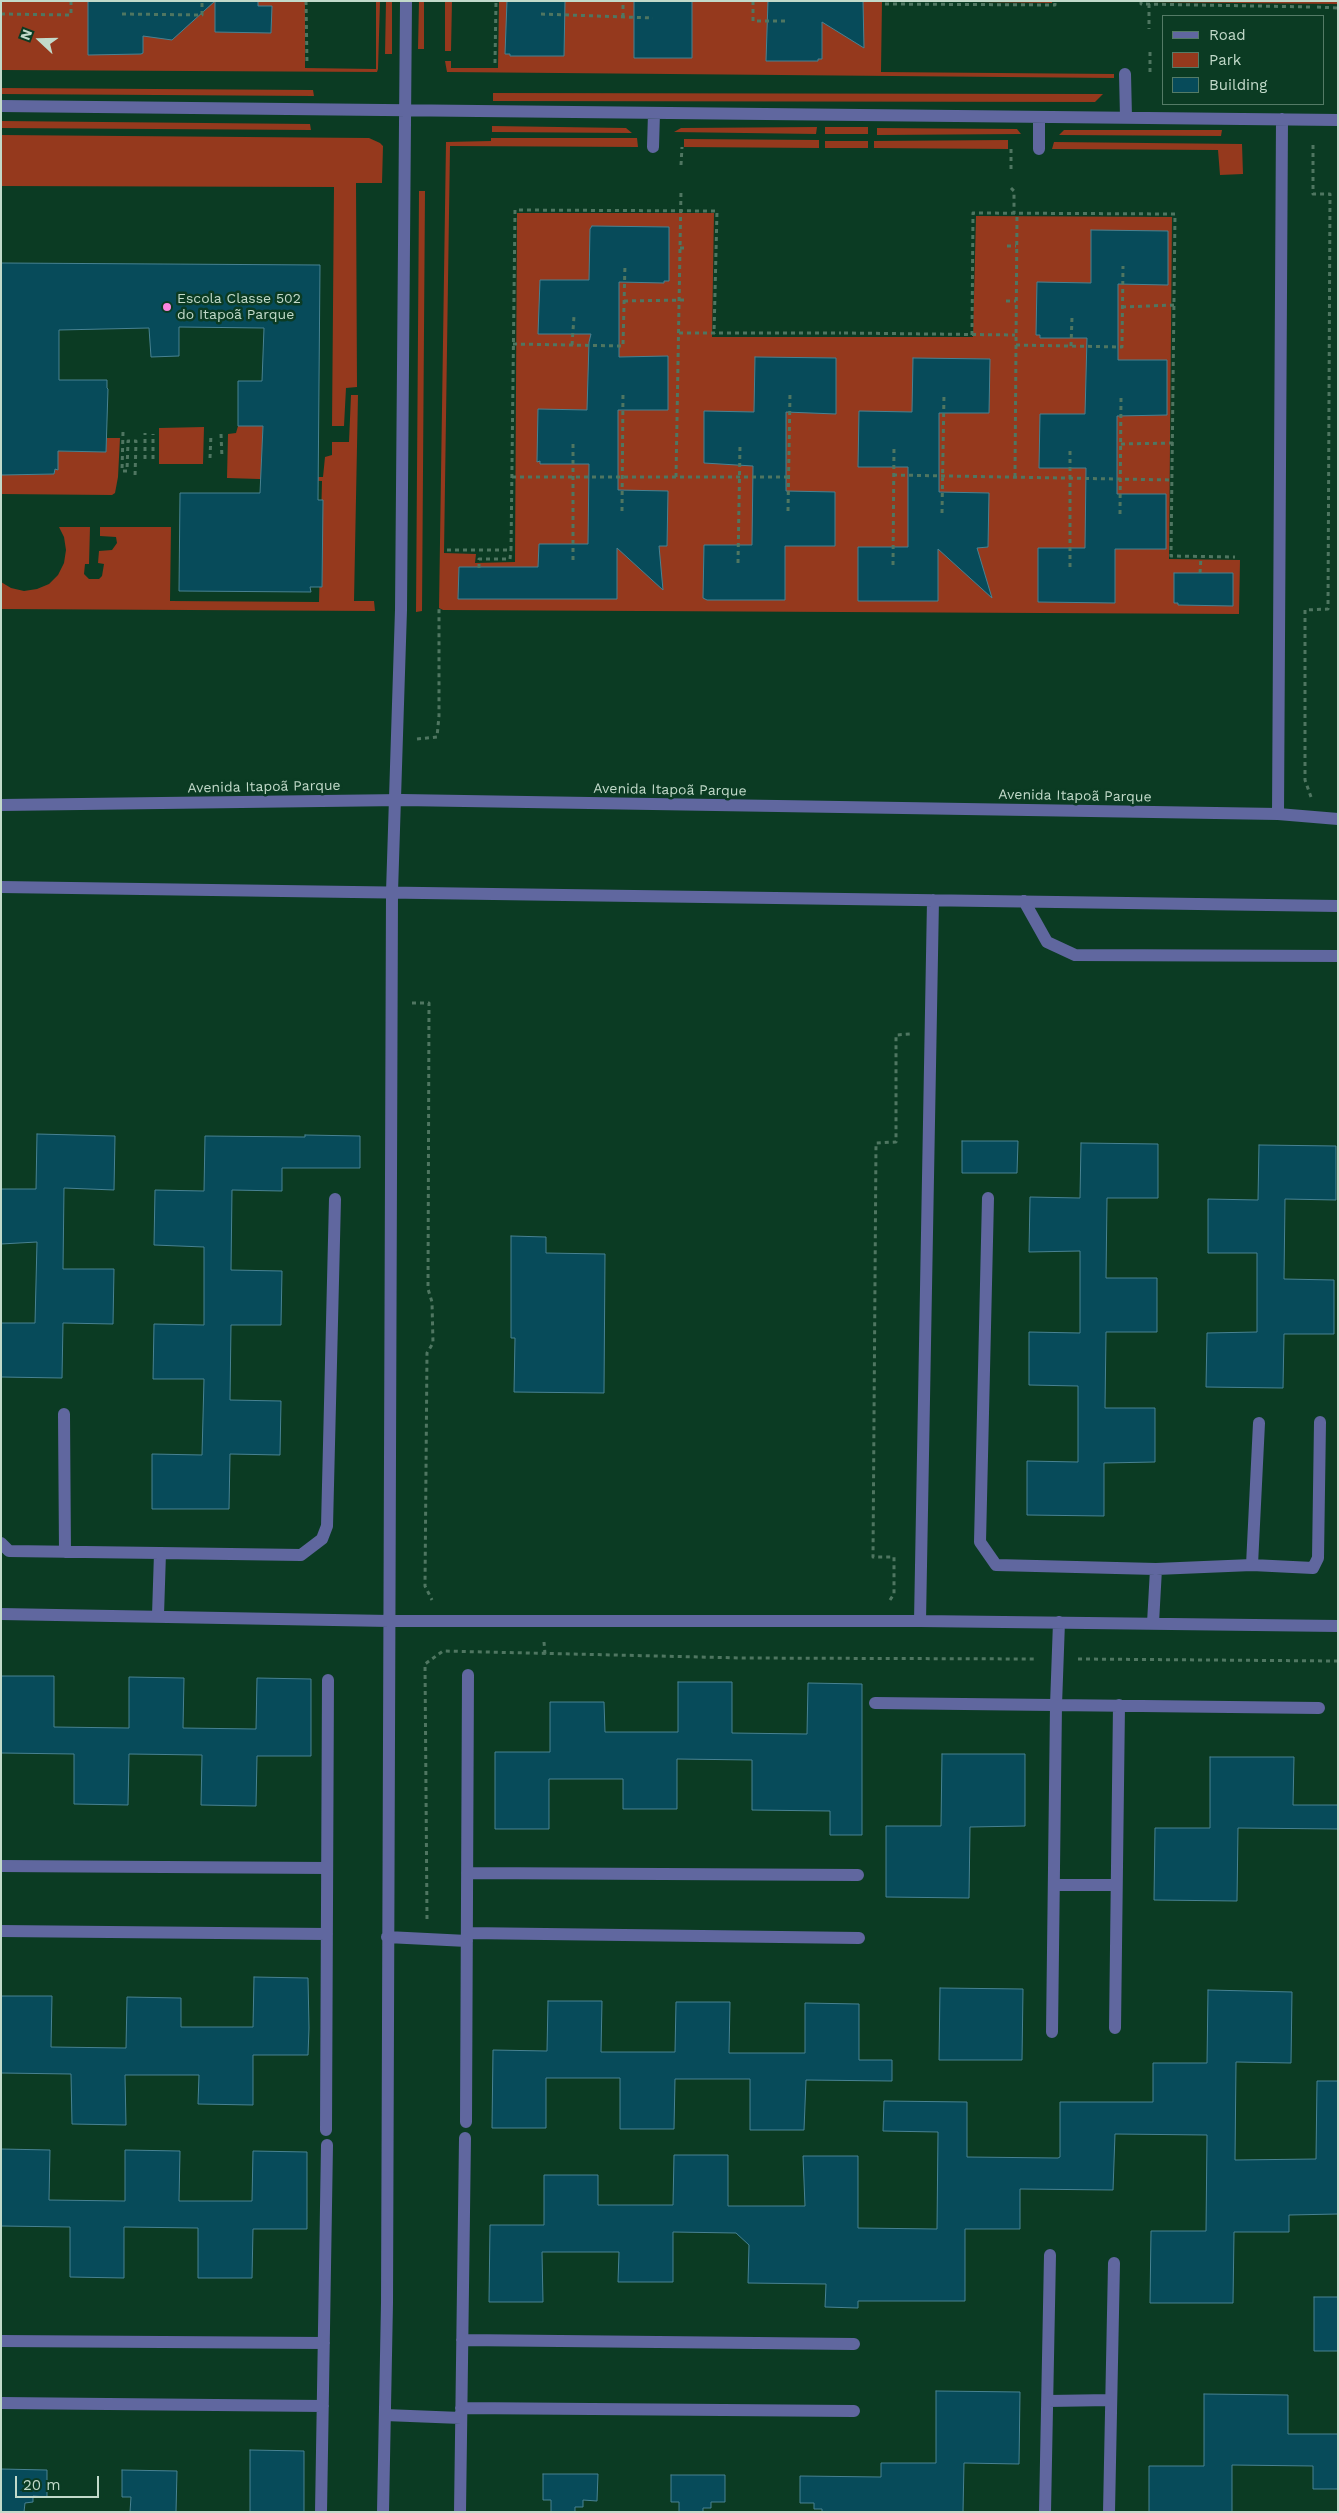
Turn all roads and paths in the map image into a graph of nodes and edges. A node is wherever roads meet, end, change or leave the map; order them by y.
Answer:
1 (71, 1) edge
2 (202, 1) edge
3 (306, 1) edge
4 (406, 1) edge
5 (496, 1) edge
6 (623, 1) edge
7 (753, 1) edge
8 (1055, 1) edge
9 (1141, 1) edge
10 (885, 4) dead end
11 (1149, 4) junction
12 (1338, 8) edge
13 (1, 14) edge
14 (122, 14) dead end
15 (541, 14) dead end
16 (623, 17) junction
17 (652, 18) dead end
18 (785, 21) dead end
19 (1149, 29) dead end
20 (1150, 52) dead end
21 (495, 63) dead end
22 (307, 65) dead end
23 (1126, 74) dead end
24 (1150, 74) dead end
25 (1, 106) edge
26 (406, 110) junction
27 (654, 113) junction
28 (1039, 116) junction
29 (1126, 117) junction
30 (1282, 119) junction
31 (1338, 120) edge
32 (1313, 140) dead end
33 (654, 147) dead end
34 (682, 147) dead end
35 (1011, 149) dead end
36 (1039, 149) dead end
37 (682, 165) dead end
38 (1011, 169) dead end
39 (1011, 188) dead end
40 (681, 191) dead end
41 (681, 211) junction
42 (1015, 214) junction
43 (1007, 246) dead end
44 (1017, 246) junction
45 (680, 248) junction
46 (688, 248) dead end
47 (625, 264) dead end
48 (1123, 266) dead end
49 (679, 300) junction
50 (687, 300) dead end
51 (624, 301) junction
52 (1006, 301) dead end
53 (1016, 301) junction
54 (1174, 306) junction
55 (1122, 307) junction
56 (574, 316) dead end
57 (1072, 317) dead end
58 (679, 333) junction
59 (714, 334) junction
60 (972, 335) junction
61 (1015, 335) junction
62 (513, 344) junction
63 (572, 345) junction
64 (1016, 345) junction
65 (1071, 346) junction
66 (623, 392) dead end
67 (790, 394) dead end
68 (944, 394) dead end
69 (1121, 398) dead end
70 (123, 432) dead end
71 (145, 433) dead end
72 (153, 434) dead end
73 (211, 434) dead end
74 (221, 434) dead end
75 (1173, 443) junction
76 (573, 444) dead end
77 (1121, 444) junction
78 (740, 446) dead end
79 (894, 446) dead end
80 (1070, 449) dead end
81 (210, 458) dead end
82 (222, 458) dead end
83 (145, 459) dead end
84 (153, 459) dead end
85 (893, 475) junction
86 (943, 476) junction
87 (135, 477) dead end
88 (512, 477) junction
89 (573, 477) junction
90 (623, 477) junction
91 (676, 477) junction
92 (739, 477) junction
93 (788, 477) junction
94 (1015, 477) junction
95 (1070, 478) junction
96 (1121, 479) junction
97 (1172, 480) junction
98 (622, 511) dead end
99 (788, 511) dead end
100 (942, 513) dead end
101 (1120, 514) dead end
102 (447, 550) dead end
103 (511, 550) junction
104 (1201, 557) junction
105 (1235, 557) dead end
106 (574, 563) dead end
107 (738, 564) dead end
108 (893, 565) dead end
109 (1070, 567) dead end
110 (479, 568) dead end
111 (1200, 573) dead end
112 (394, 800) junction
113 (1317, 804) dead end
114 (1, 805) edge
115 (1278, 814) junction
116 (1338, 819) edge
117 (1, 887) edge
118 (392, 892) junction
119 (933, 900) junction
120 (1024, 901) junction
121 (1338, 906) edge
122 (1338, 956) edge
123 (391, 1004) junction
124 (931, 1033) junction
125 (988, 1198) dead end
126 (335, 1200) dead end
127 (64, 1414) dead end
128 (1320, 1422) dead end
129 (1259, 1423) dead end
130 (1, 1543) edge
131 (65, 1552) junction
132 (160, 1553) junction
133 (1252, 1565) junction
134 (1156, 1569) junction
135 (436, 1602) dead end
136 (887, 1605) dead end
137 (1, 1614) edge
138 (158, 1615) junction
139 (920, 1621) junction
140 (389, 1622) junction
141 (1059, 1622) junction
142 (1153, 1623) junction
143 (1338, 1626) edge
144 (1058, 1659) junction
145 (1338, 1661) edge
146 (468, 1675) dead end
147 (328, 1680) dead end
148 (874, 1703) dead end
149 (1056, 1705) junction
150 (1119, 1705) junction
151 (1319, 1708) dead end
152 (1, 1866) edge
153 (327, 1868) junction
154 (467, 1873) junction
155 (858, 1875) dead end
156 (1055, 1885) junction
157 (1116, 1885) junction
158 (1, 1931) edge
159 (327, 1934) junction
160 (387, 1937) junction
161 (467, 1937) junction
162 (859, 1938) dead end
163 (427, 1939) junction
164 (1115, 2028) dead end
165 (1052, 2032) dead end
166 (466, 2122) dead end
167 (326, 2130) dead end
168 (465, 2138) dead end
169 (327, 2145) dead end
170 (1050, 2255) dead end
171 (1114, 2263) dead end
172 (462, 2340) junction
173 (1, 2341) edge
174 (324, 2343) junction
175 (854, 2344) dead end
176 (1111, 2400) junction
177 (1048, 2401) junction
178 (1, 2403) edge
179 (323, 2406) junction
180 (854, 2411) dead end
181 (461, 2413) junction
182 (385, 2415) junction
183 (321, 2512) edge
184 (383, 2512) edge
185 (460, 2512) edge
186 (1045, 2512) edge
187 (1109, 2512) edge

1 - 13 path
2 - 14 path
3 - 22 path
4 - 26 street
5 - 21 path
6 - 16 path
7 - 18 path
8 - 10 path
9 - 11 path
11 - 12 path
11 - 19 path
15 - 16 path
16 - 17 path
20 - 24 path
23 - 29 street
25 - 26 street
26 - 27 street
26 - 112 street
27 - 28 street
27 - 33 street
28 - 29 street
28 - 36 street
29 - 30 street
30 - 31 street
30 - 115 street
32 - 113 path
34 - 37 path
35 - 38 path
39 - 42 path
40 - 41 path
41 - 45 path
41 - 59 path
41 - 62 path
42 - 44 path
42 - 54 path
42 - 60 path
43 - 44 path
44 - 53 path
45 - 46 path
45 - 49 path
47 - 51 path
48 - 55 path
49 - 50 path
49 - 51 path
49 - 58 path
51 - 63 path
52 - 53 path
53 - 61 path
54 - 55 path
54 - 75 path
55 - 65 path
56 - 63 path
57 - 65 path
58 - 59 path
58 - 91 path
59 - 60 path
60 - 61 path
61 - 64 path
62 - 63 path
62 - 88 path
64 - 65 path
64 - 94 path
66 - 90 path
67 - 93 path
68 - 86 path
69 - 77 path
70 - 87 path
71 - 83 path
72 - 84 path
73 - 81 path
74 - 82 path
75 - 77 path
75 - 97 path
76 - 89 path
77 - 96 path
78 - 92 path
79 - 85 path
80 - 95 path
85 - 86 path
85 - 108 path
86 - 94 path
86 - 100 path
88 - 89 path
88 - 103 path
89 - 90 path
89 - 106 path
90 - 91 path
90 - 98 path
91 - 92 path
92 - 93 path
92 - 107 path
93 - 99 path
94 - 95 path
95 - 96 path
95 - 109 path
96 - 97 path
96 - 101 path
97 - 104 path
102 - 103 path
103 - 110 path
104 - 105 path
104 - 111 path
112 - 114 street, Avenida Itapoã Parque
112 - 115 street, Avenida Itapoã Parque
112 - 118 street
115 - 116 street, Avenida Itapoã Parque
117 - 118 street
118 - 119 street
118 - 123 street
119 - 120 street
119 - 124 street
120 - 121 street
120 - 122 street
123 - 135 path
123 - 140 street
124 - 136 path
124 - 139 street
125 - 134 street
126 - 132 street
127 - 131 street
128 - 133 street
129 - 133 street
130 - 131 street
131 - 132 street
132 - 138 street
133 - 134 street
134 - 142 street
137 - 138 street
138 - 140 street
139 - 140 street
139 - 141 street
140 - 160 street
141 - 142 street
141 - 144 street
142 - 143 street
144 - 145 path
144 - 149 street
144 - 163 path
146 - 154 street
147 - 153 street
148 - 149 street
149 - 150 street
149 - 156 street
150 - 151 street
150 - 157 street
152 - 153 street
153 - 159 street
154 - 155 street
154 - 161 street
156 - 157 street
156 - 165 street
157 - 164 street
158 - 159 street
159 - 167 street
160 - 163 street
160 - 182 street
161 - 162 street
161 - 163 street
161 - 166 street
168 - 172 street
169 - 174 street
170 - 177 street
171 - 176 street
172 - 175 street
172 - 181 street
173 - 174 street
174 - 179 street
176 - 177 street
176 - 187 street
177 - 186 street
178 - 179 street
179 - 183 street
180 - 181 street
181 - 182 street
181 - 185 street
182 - 184 street

